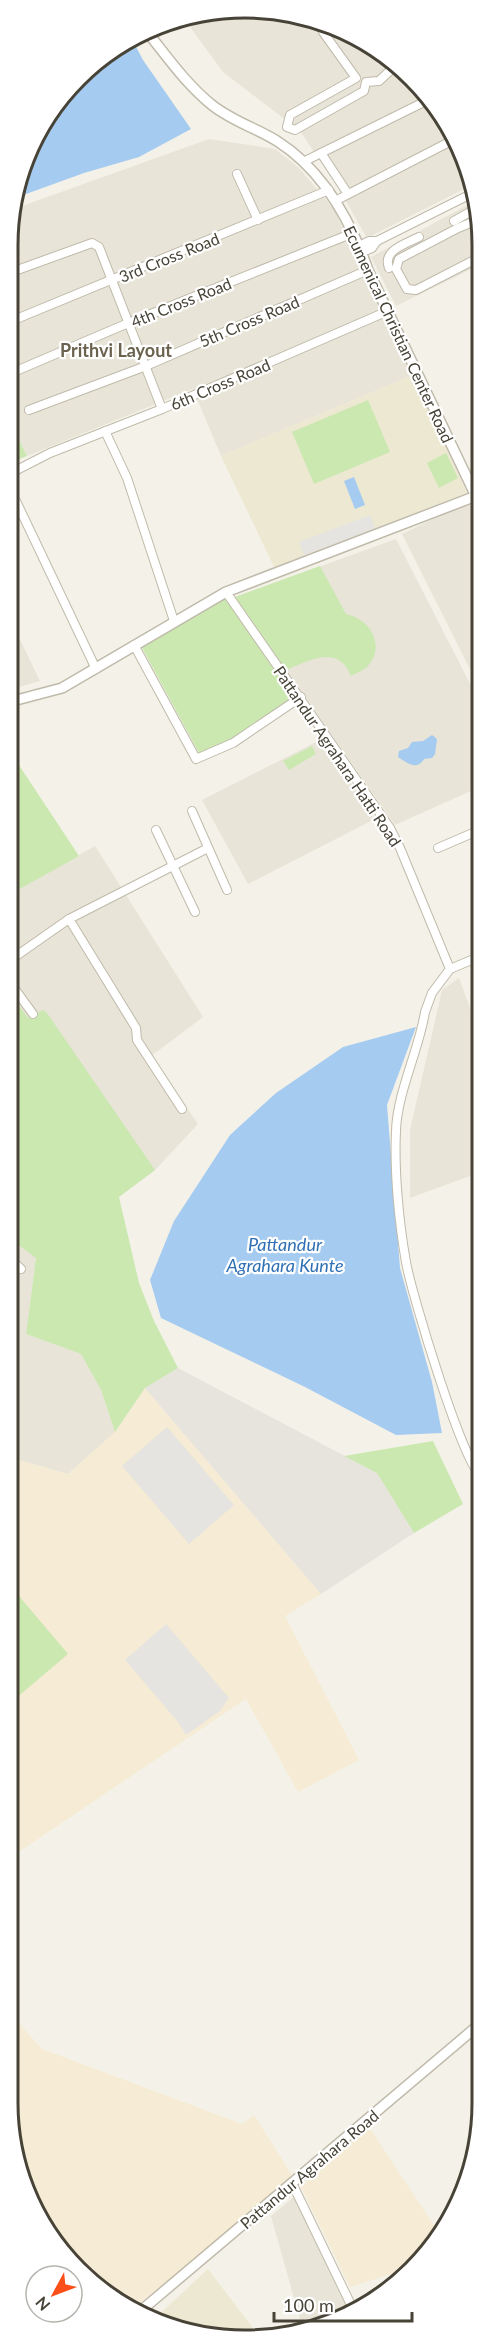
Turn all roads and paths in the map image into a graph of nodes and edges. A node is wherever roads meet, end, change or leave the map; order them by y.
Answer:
1 (323, 32) edge
2 (152, 38) edge
3 (390, 70) edge
4 (422, 103) edge
5 (448, 143) edge
6 (321, 153) junction
7 (305, 161) junction
8 (237, 174) dead end
9 (329, 190) junction
10 (348, 194) junction
11 (467, 196) edge
12 (335, 201) junction
13 (446, 207) junction
14 (470, 214) edge
15 (258, 220) junction
16 (471, 221) edge
17 (412, 224) junction
18 (456, 225) junction
19 (353, 233) junction
20 (419, 237) junction
21 (424, 246) junction
22 (360, 249) junction
23 (472, 261) edge
24 (389, 267) dead end
25 (18, 270) edge
26 (368, 270) junction
27 (113, 280) junction
28 (388, 311) junction
29 (18, 318) edge
30 (130, 324) junction
31 (146, 366) junction
32 (18, 370) edge
33 (162, 409) junction
34 (29, 410) dead end
35 (105, 431) junction
36 (18, 469) edge
37 (472, 488) edge
38 (472, 498) edge
39 (18, 505) edge
40 (226, 592) junction
41 (174, 621) junction
42 (134, 645) junction
43 (96, 669) junction
44 (301, 697) junction
45 (18, 700) edge
46 (192, 811) dead end
47 (156, 830) dead end
48 (472, 834) edge
49 (208, 848) junction
50 (438, 848) dead end
51 (172, 865) junction
52 (227, 890) dead end
53 (195, 912) dead end
54 (69, 919) junction
55 (18, 954) edge
56 (472, 960) edge
57 (450, 969) junction
58 (18, 993) edge
59 (33, 1014) dead end
60 (182, 1109) dead end
61 (18, 1266) edge
62 (21, 1269) dead end
63 (472, 1465) edge
64 (472, 2031) edge
65 (292, 2184) junction
66 (351, 2304) edge
67 (145, 2307) edge

1 - 3 street
2 - 7 street, Ecumenical Christian Center Road
4 - 6 street
5 - 10 street
6 - 7 street
6 - 10 street
7 - 9 street, Ecumenical Christian Center Road
8 - 15 street
9 - 12 street, Ecumenical Christian Center Road
9 - 15 street, 3rd Cross Road
10 - 12 street
11 - 13 street
12 - 19 street, Ecumenical Christian Center Road
13 - 17 street
13 - 18 street
14 - 18 street
15 - 27 street, 3rd Cross Road
16 - 18 street
17 - 20 street
17 - 22 street
18 - 21 street
19 - 22 street, Ecumenical Christian Center Road
19 - 30 street, 4th Cross Road
20 - 21 street
20 - 24 street
21 - 23 street
22 - 26 street, Ecumenical Christian Center Road
25 - 27 street
26 - 28 street, Ecumenical Christian Center Road
26 - 31 street, 5th Cross Road
27 - 29 street, 3rd Cross Road
27 - 30 street
28 - 33 street, 6th Cross Road
28 - 37 street, Ecumenical Christian Center Road
30 - 31 street
30 - 32 street, 4th Cross Road
31 - 33 street
31 - 34 street, 5th Cross Road
33 - 35 street, 6th Cross Road
35 - 36 street, 6th Cross Road
35 - 41 street
38 - 40 street
39 - 43 street
40 - 41 street
40 - 44 street, Pattandur Agrahara Hatti Road
41 - 42 street
42 - 43 street
42 - 44 street
43 - 45 street
44 - 57 street, Pattandur Agrahara Hatti Road
46 - 49 street
47 - 51 street
48 - 50 street
49 - 51 street
49 - 52 street
51 - 53 street
51 - 54 street
54 - 55 street
54 - 60 street
56 - 57 street
57 - 63 street
58 - 59 street
61 - 62 street
64 - 65 street, Pattandur Agrahara Road
65 - 66 street
65 - 67 street, Pattandur Agrahara Road

